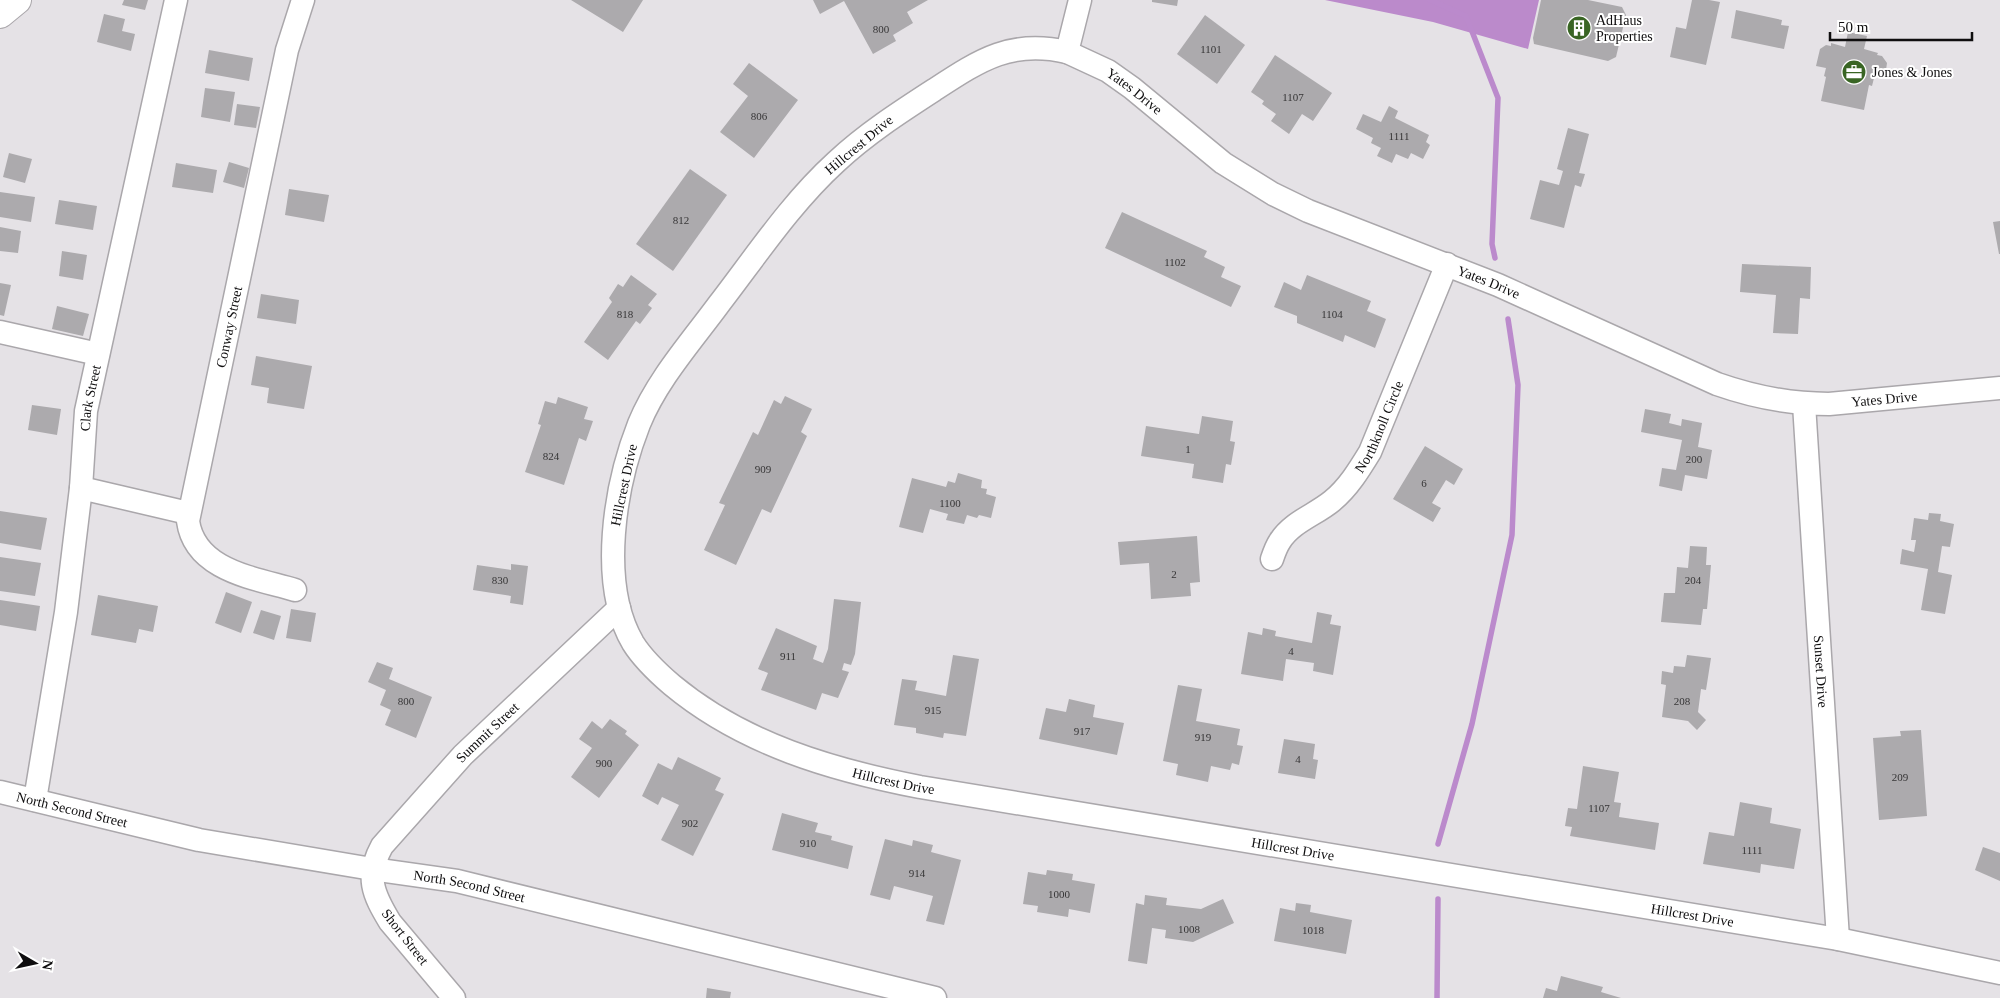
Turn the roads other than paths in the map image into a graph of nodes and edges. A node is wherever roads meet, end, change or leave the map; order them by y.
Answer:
1 (17, 0) edge
2 (176, 0) edge
3 (303, 0) edge
4 (1080, 0) edge
5 (0, 14) edge
6 (1067, 52) junction
7 (1447, 264) junction
8 (0, 332) edge
9 (98, 354) junction
10 (2000, 388) edge
11 (1804, 404) junction
12 (80, 488) junction
13 (188, 513) junction
14 (1272, 559) dead end
15 (295, 590) dead end
16 (618, 608) junction
17 (0, 792) edge
18 (35, 800) junction
19 (372, 869) junction
20 (1838, 939) junction
21 (2000, 974) edge
22 (454, 998) edge
23 (935, 998) edge

1 - 5 street
2 - 9 street, Clark Street
3 - 13 street, Conway Street
4 - 6 street
6 - 7 street, Yates Drive
6 - 16 street, Hillcrest Drive
7 - 11 street, Yates Drive
7 - 14 street, Northknoll Circle
8 - 9 street
9 - 12 street, Clark Street
10 - 11 street, Yates Drive
11 - 20 street, Sunset Drive
12 - 13 street
12 - 18 street, Clark Street
13 - 15 street, Conway Street
16 - 19 street, Summit Street
16 - 20 street, Hillcrest Drive
17 - 18 street, North Second Street
18 - 19 street, North Second Street
19 - 22 street, Short Street
19 - 23 street, North Second Street
20 - 21 street, Hillcrest Drive

